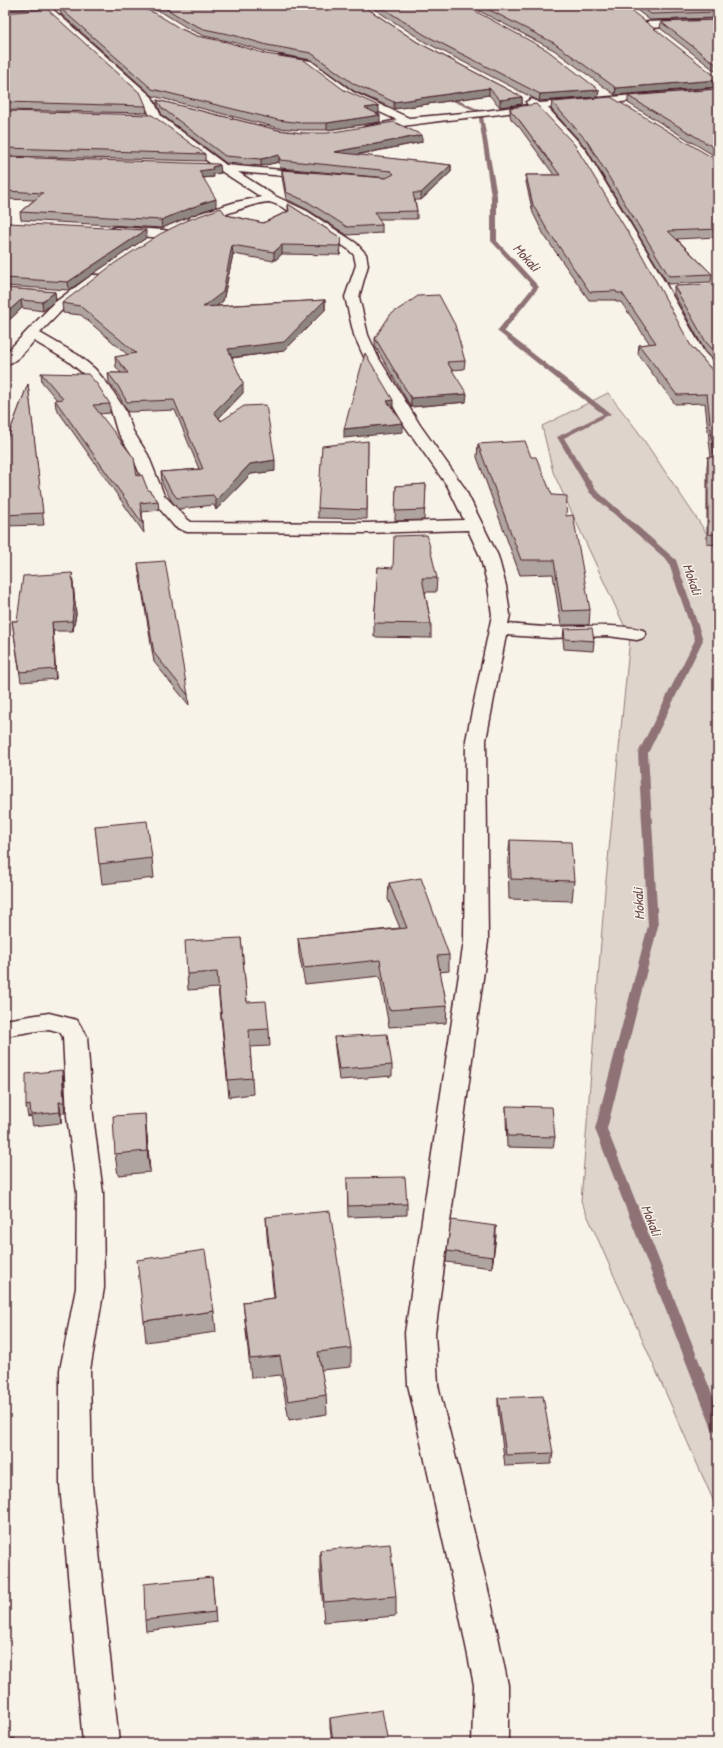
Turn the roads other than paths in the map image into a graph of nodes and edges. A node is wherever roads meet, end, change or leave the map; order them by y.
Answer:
1 (47, 9) edge
2 (718, 22) edge
3 (658, 34) edge
4 (270, 57) edge
5 (597, 90) edge
6 (718, 90) edge
7 (522, 97) edge
8 (614, 100) junction
9 (539, 106) junction
10 (626, 108) edge
11 (408, 121) junction
12 (360, 131) edge
13 (199, 166) edge
14 (222, 167) junction
15 (322, 176) edge
16 (271, 198) junction
17 (102, 231) edge
18 (164, 234) junction
19 (146, 246) edge
20 (110, 269) edge
21 (679, 289) edge
22 (663, 290) junction
23 (50, 294) edge
24 (72, 296) junction
25 (32, 334) junction
26 (5, 361) edge
27 (718, 376) edge
28 (473, 525) junction
29 (498, 629) junction
30 (637, 634) dead end
31 (5, 1028) edge
32 (101, 1743) edge
33 (490, 1743) edge

1 - 14 street
2 - 3 street
4 - 11 street
5 - 8 street
6 - 8 street
7 - 9 street
8 - 9 street
8 - 10 street
9 - 11 street
9 - 22 street
11 - 12 street
13 - 14 street
14 - 15 street
14 - 16 street
16 - 18 street
16 - 28 street
17 - 18 street
18 - 19 street
20 - 24 street
21 - 22 street
22 - 27 street
23 - 24 street
24 - 25 street
25 - 26 street
25 - 28 street
28 - 29 street
29 - 30 street
29 - 33 street
31 - 32 street

